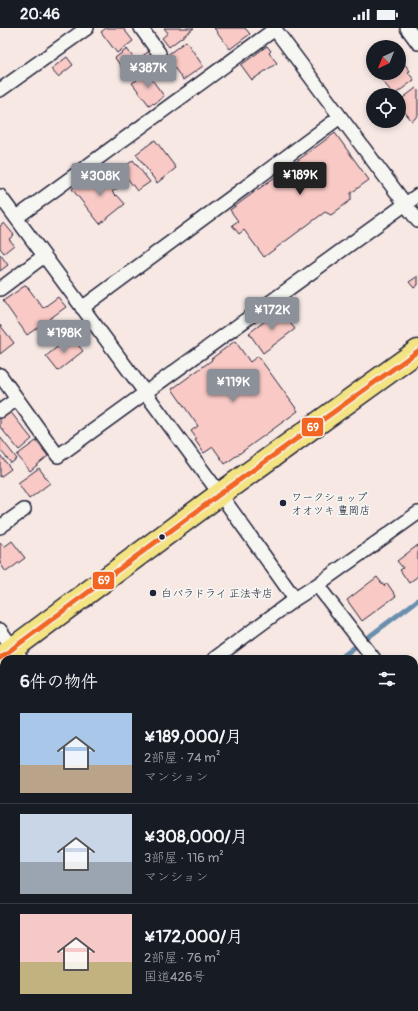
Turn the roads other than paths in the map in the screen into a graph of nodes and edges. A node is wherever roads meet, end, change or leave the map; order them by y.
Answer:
1 (87, 28) edge
2 (141, 28) edge
3 (274, 28) edge
4 (407, 28) edge
5 (418, 43) edge
6 (159, 53) dead end
7 (0, 90) edge
8 (340, 117) junction
9 (418, 195) edge
10 (0, 196) edge
11 (405, 204) junction
12 (16, 218) junction
13 (418, 221) edge
14 (44, 256) junction
15 (0, 289) edge
16 (82, 308) junction
17 (418, 351) edge
18 (0, 375) edge
19 (144, 393) junction
20 (17, 399) junction
21 (0, 411) edge
22 (220, 494) junction
23 (24, 510) dead end
24 (418, 513) edge
25 (0, 527) edge
26 (318, 585) junction
27 (295, 599) junction
28 (0, 630) edge
29 (12, 655) edge
30 (219, 655) edge
31 (371, 655) edge

1 - 7 street
2 - 6 street
3 - 8 street
3 - 12 street
4 - 5 street
8 - 11 street
8 - 16 street
9 - 11 street
10 - 12 street
11 - 13 street
11 - 19 street
12 - 14 street
14 - 15 street
14 - 16 street
16 - 19 street
17 - 22 highway
18 - 20 street
19 - 20 street
19 - 22 street
20 - 21 street
22 - 27 street
22 - 29 highway
23 - 25 street
24 - 26 street
26 - 27 street
26 - 31 street
27 - 30 street
28 - 29 street

